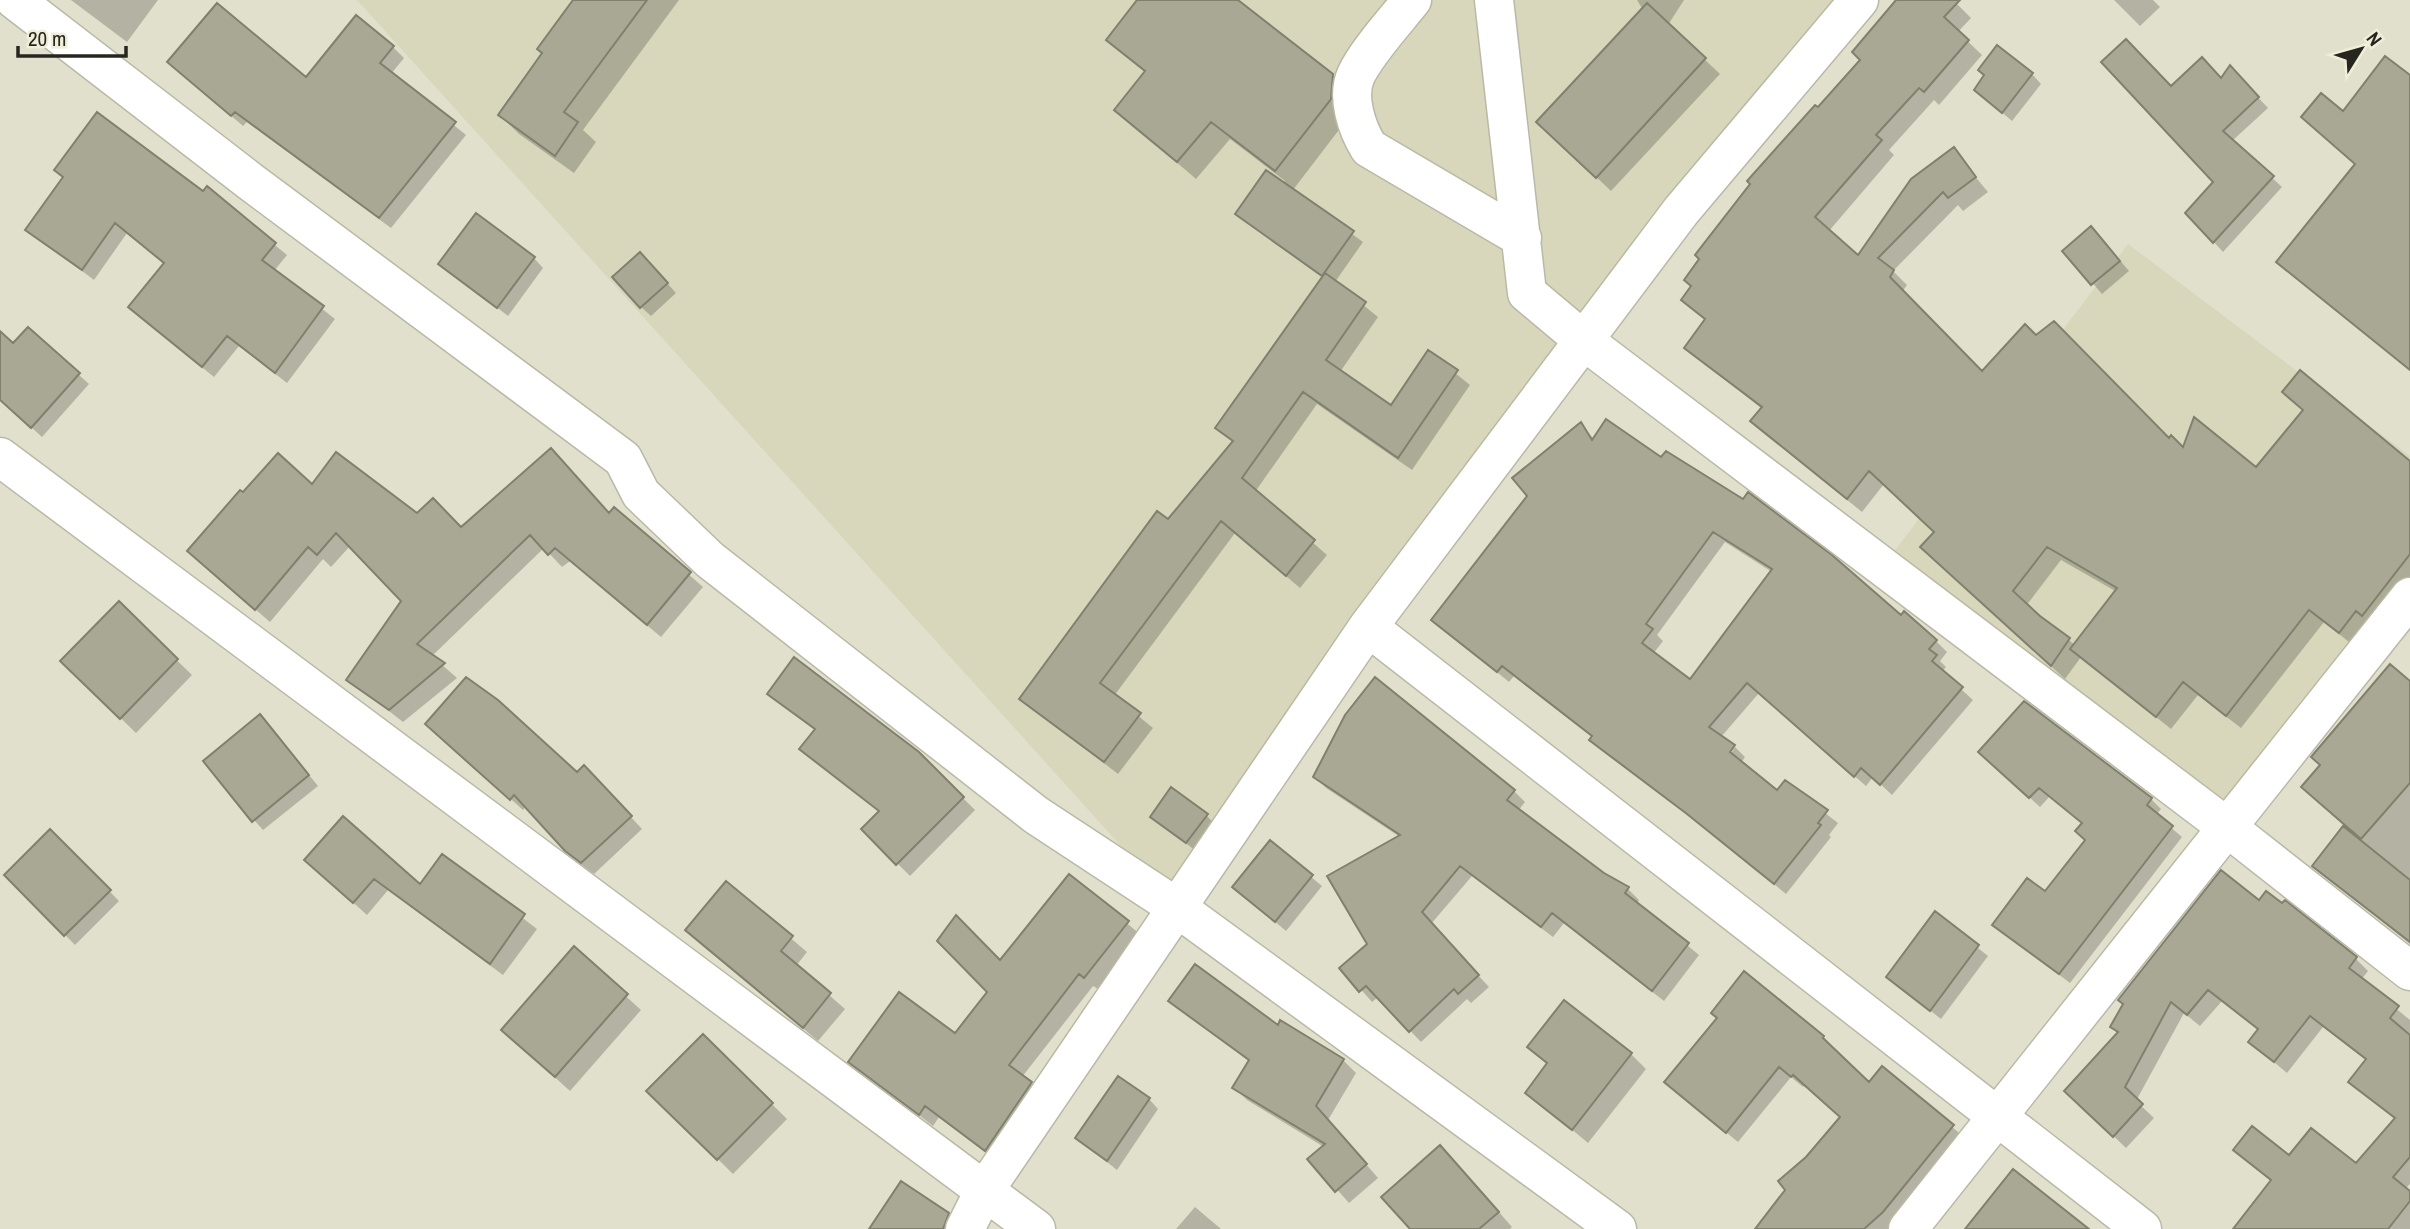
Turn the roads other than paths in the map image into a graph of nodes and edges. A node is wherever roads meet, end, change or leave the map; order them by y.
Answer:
1 (15, 0) edge
2 (1412, 0) edge
3 (1494, 0) edge
4 (1859, 0) edge
5 (1521, 238) junction
6 (1583, 340) junction
7 (0, 457) edge
8 (2410, 597) edge
9 (1368, 626) junction
10 (2228, 828) junction
11 (1176, 907) junction
12 (2410, 971) edge
13 (1997, 1118) junction
14 (984, 1191) junction
15 (965, 1229) edge
16 (1037, 1229) edge
17 (1617, 1229) edge
18 (1908, 1229) edge
19 (2142, 1229) edge

1 - 11 street
2 - 5 street
3 - 5 street
4 - 6 street
5 - 6 street
6 - 9 street
6 - 10 street
7 - 14 street
8 - 10 street
9 - 11 street
9 - 13 street
10 - 12 street
10 - 13 street
11 - 14 street
11 - 17 street
13 - 18 street
13 - 19 street
14 - 15 street
14 - 16 street

